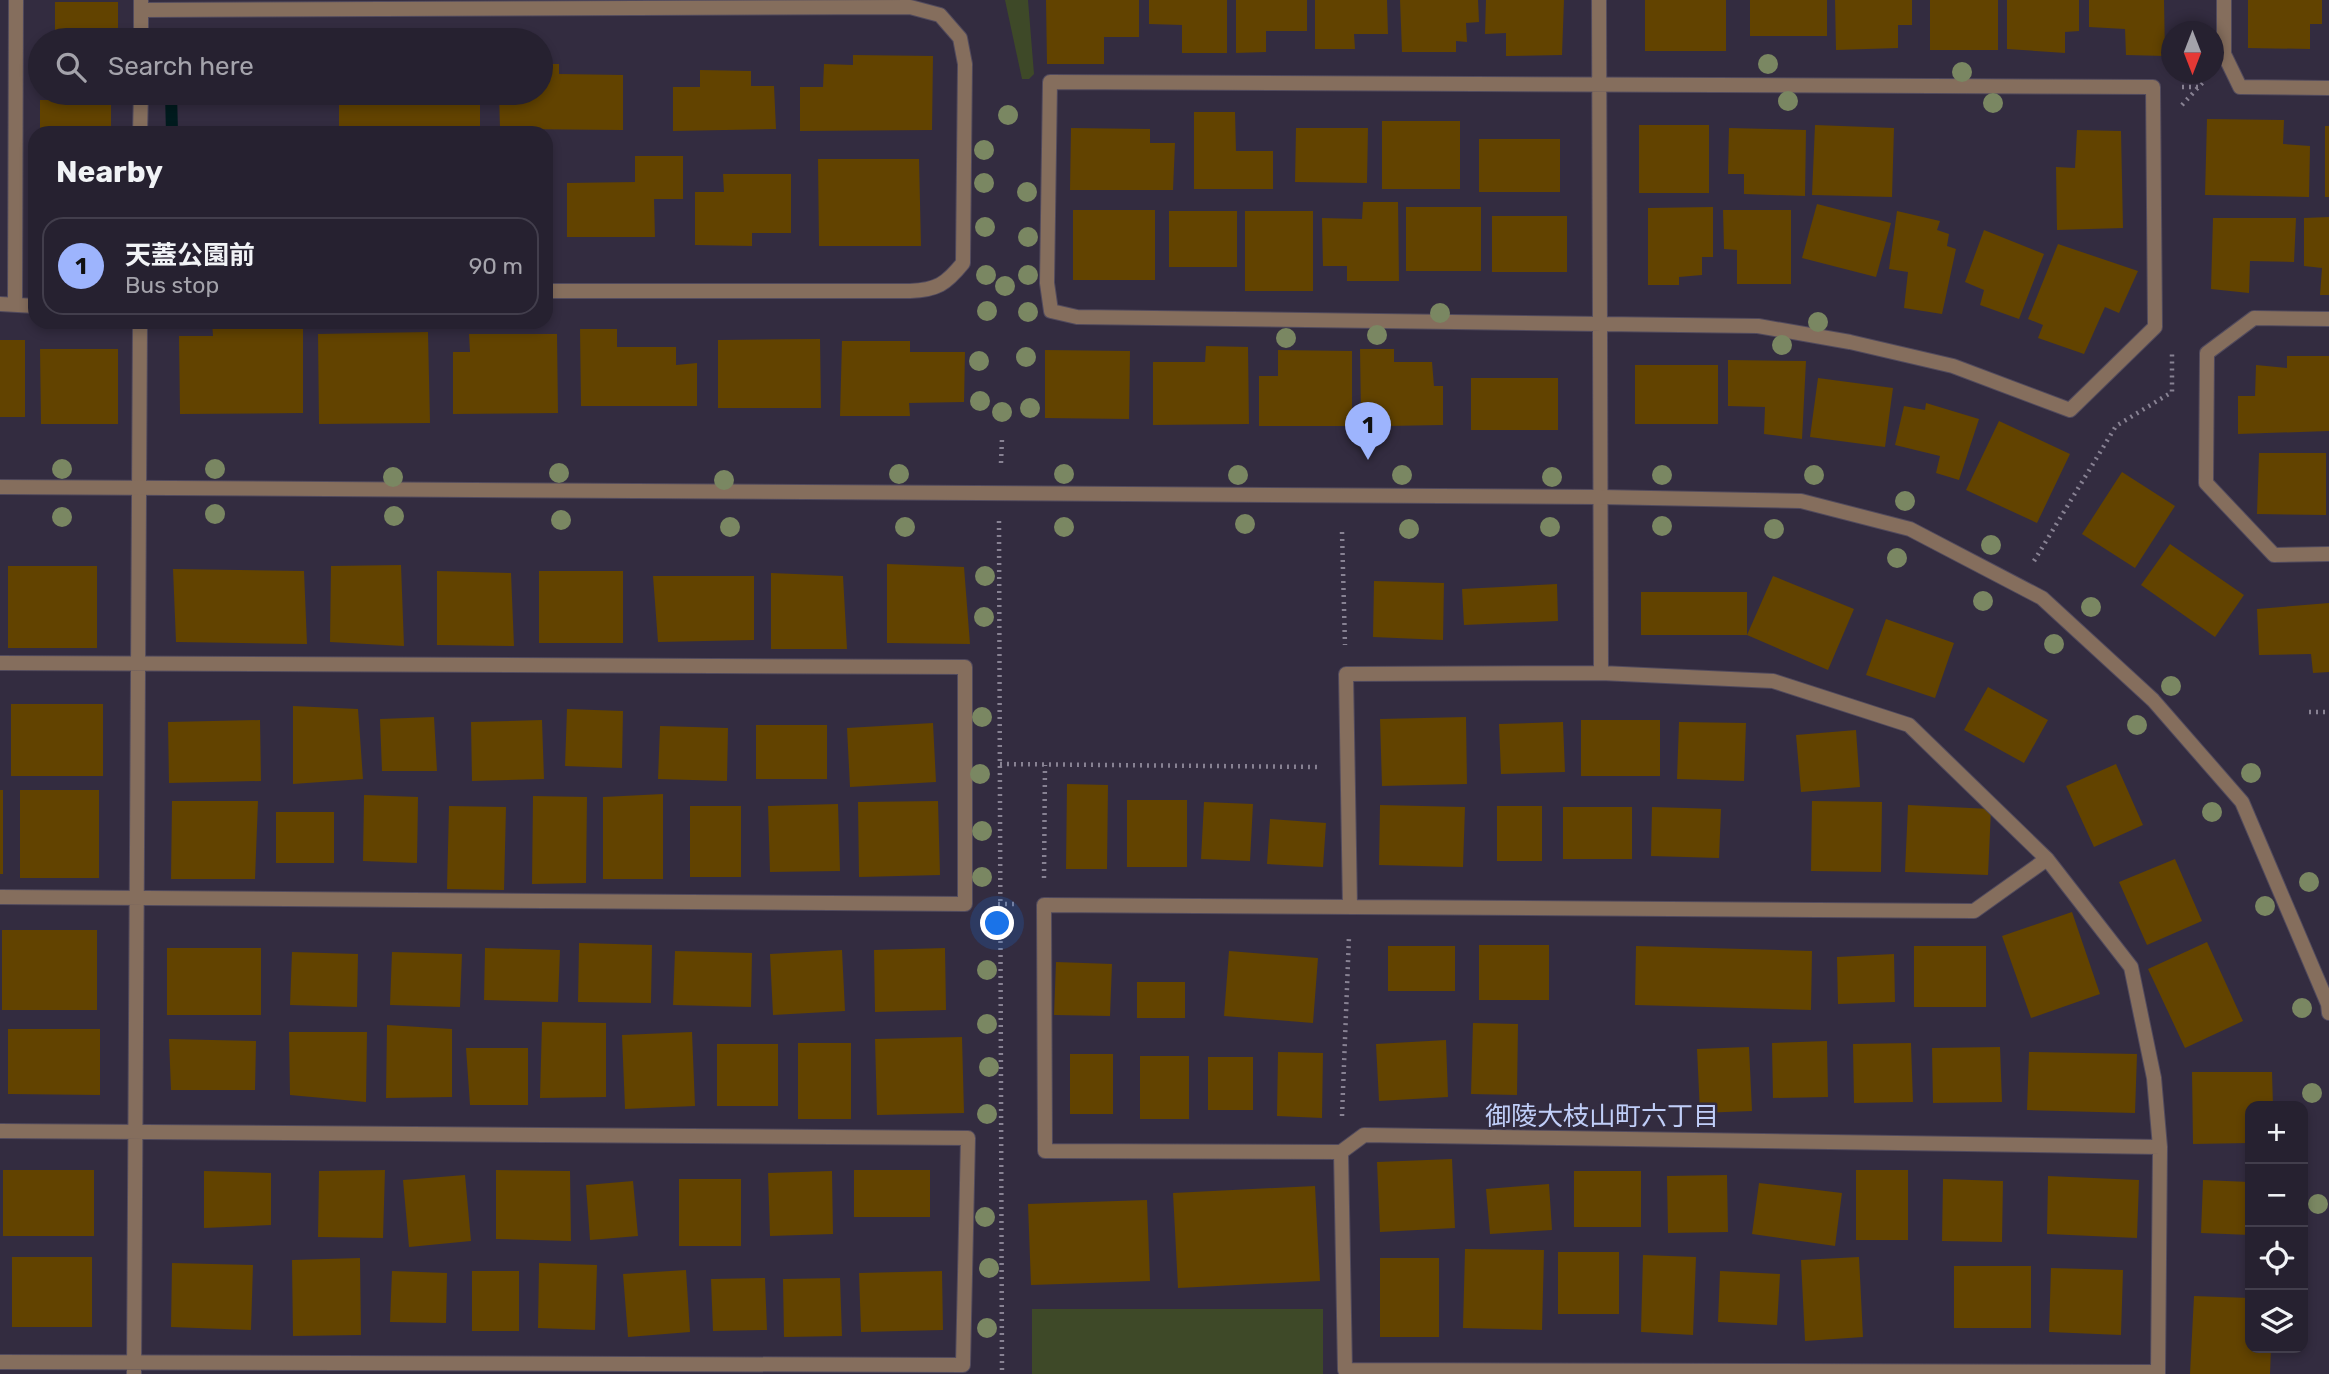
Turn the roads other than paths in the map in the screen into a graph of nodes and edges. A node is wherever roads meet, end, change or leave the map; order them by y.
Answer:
1 (16, 0) edge
2 (1600, 0) edge
3 (2224, 0) edge
4 (141, 5) edge
5 (141, 28) edge
6 (1600, 84) junction
7 (2329, 88) edge
8 (141, 105) edge
9 (141, 126) edge
10 (553, 291) edge
11 (0, 304) edge
12 (15, 304) junction
13 (28, 305) edge
14 (2329, 318) edge
15 (1600, 325) junction
16 (140, 329) edge
17 (0, 487) edge
18 (139, 488) junction
19 (1600, 497) junction
20 (2329, 554) edge
21 (0, 663) edge
22 (138, 663) junction
23 (1601, 673) junction
24 (2047, 859) junction
25 (0, 897) edge
26 (137, 898) junction
27 (1350, 907) junction
28 (2329, 1013) edge
29 (0, 1131) edge
30 (136, 1132) junction
31 (2160, 1147) junction
32 (1341, 1152) junction
33 (0, 1362) edge
34 (134, 1368) edge
35 (290, 1368) edge
36 (2158, 1373) edge

1 - 12 street
2 - 6 street
3 - 7 street
4 - 5 street
4 - 10 street
6 - 15 street
6 - 15 street
6 - 15 street
8 - 9 street
11 - 12 street
12 - 13 street
14 - 20 street
15 - 19 street
16 - 18 street
17 - 18 street
18 - 19 street
18 - 22 street
19 - 23 street
19 - 28 street
21 - 22 street
22 - 26 street
22 - 26 street
23 - 24 street
23 - 27 street
24 - 27 street
24 - 31 street
25 - 26 street
26 - 30 street
27 - 32 street
29 - 30 street
30 - 34 street
30 - 35 street
31 - 32 street
31 - 36 street
32 - 36 street
33 - 34 street
34 - 35 street

